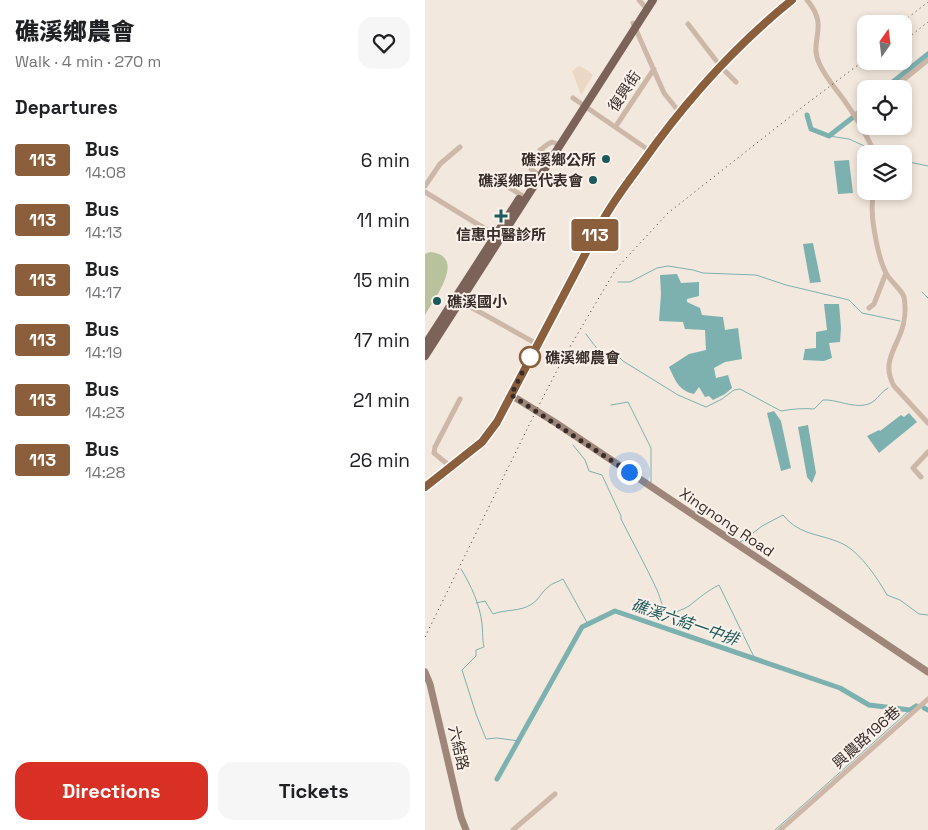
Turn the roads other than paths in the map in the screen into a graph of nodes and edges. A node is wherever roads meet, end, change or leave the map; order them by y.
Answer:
1 (653, 0) edge
2 (792, 0) edge
3 (807, 0) edge
4 (645, 4) edge
5 (688, 24) dead end
6 (633, 25) junction
7 (928, 60) edge
8 (721, 68) junction
9 (654, 69) junction
10 (903, 80) edge
11 (736, 82) dead end
12 (573, 98) dead end
13 (582, 105) junction
14 (679, 113) junction
15 (855, 115) joint
16 (616, 126) junction
17 (557, 144) junction
18 (870, 145) edge
19 (460, 147) dead end
20 (540, 150) junction
21 (650, 151) junction
22 (549, 157) junction
23 (538, 174) junction
24 (505, 185) dead end
25 (425, 186) edge
26 (425, 192) edge
27 (524, 197) junction
28 (873, 200) edge
29 (498, 237) junction
30 (886, 274) junction
31 (457, 300) junction
32 (869, 308) dead end
33 (537, 344) junction
34 (425, 345) edge
35 (425, 356) edge
36 (511, 395) junction
37 (460, 400) dead end
38 (928, 423) edge
39 (928, 452) edge
40 (451, 467) junction
41 (921, 478) dead end
42 (425, 487) edge
43 (425, 672) edge
44 (928, 672) edge
45 (928, 699) edge
46 (555, 794) dead end
47 (466, 830) edge
48 (513, 830) edge
49 (780, 830) edge

1 - 4 main road
2 - 8 street
3 - 15 street
4 - 6 main road
5 - 8 street
6 - 9 street, 復興街
6 - 13 main road
7 - 10 street
8 - 11 street
8 - 14 street
9 - 14 street, 復興街
9 - 16 street, 復興街
12 - 13 street, 復興街
13 - 16 street, 復興街
13 - 17 main road
14 - 21 street
15 - 18 street
16 - 21 street, 復興街
17 - 20 street
17 - 22 main road
19 - 25 street
20 - 22 street
20 - 23 street
21 - 33 street
22 - 23 main road
23 - 27 main road
24 - 27 street
26 - 29 street
27 - 29 main road
28 - 30 street
29 - 31 main road
30 - 32 street
30 - 38 street
31 - 33 street
31 - 34 main road
31 - 35 main road
33 - 36 street
36 - 40 street
36 - 44 street, Xingnong Road
37 - 40 street
39 - 41 street
40 - 42 street
43 - 47 street, 六結路
45 - 49 street, 興農路196巷
46 - 48 street

